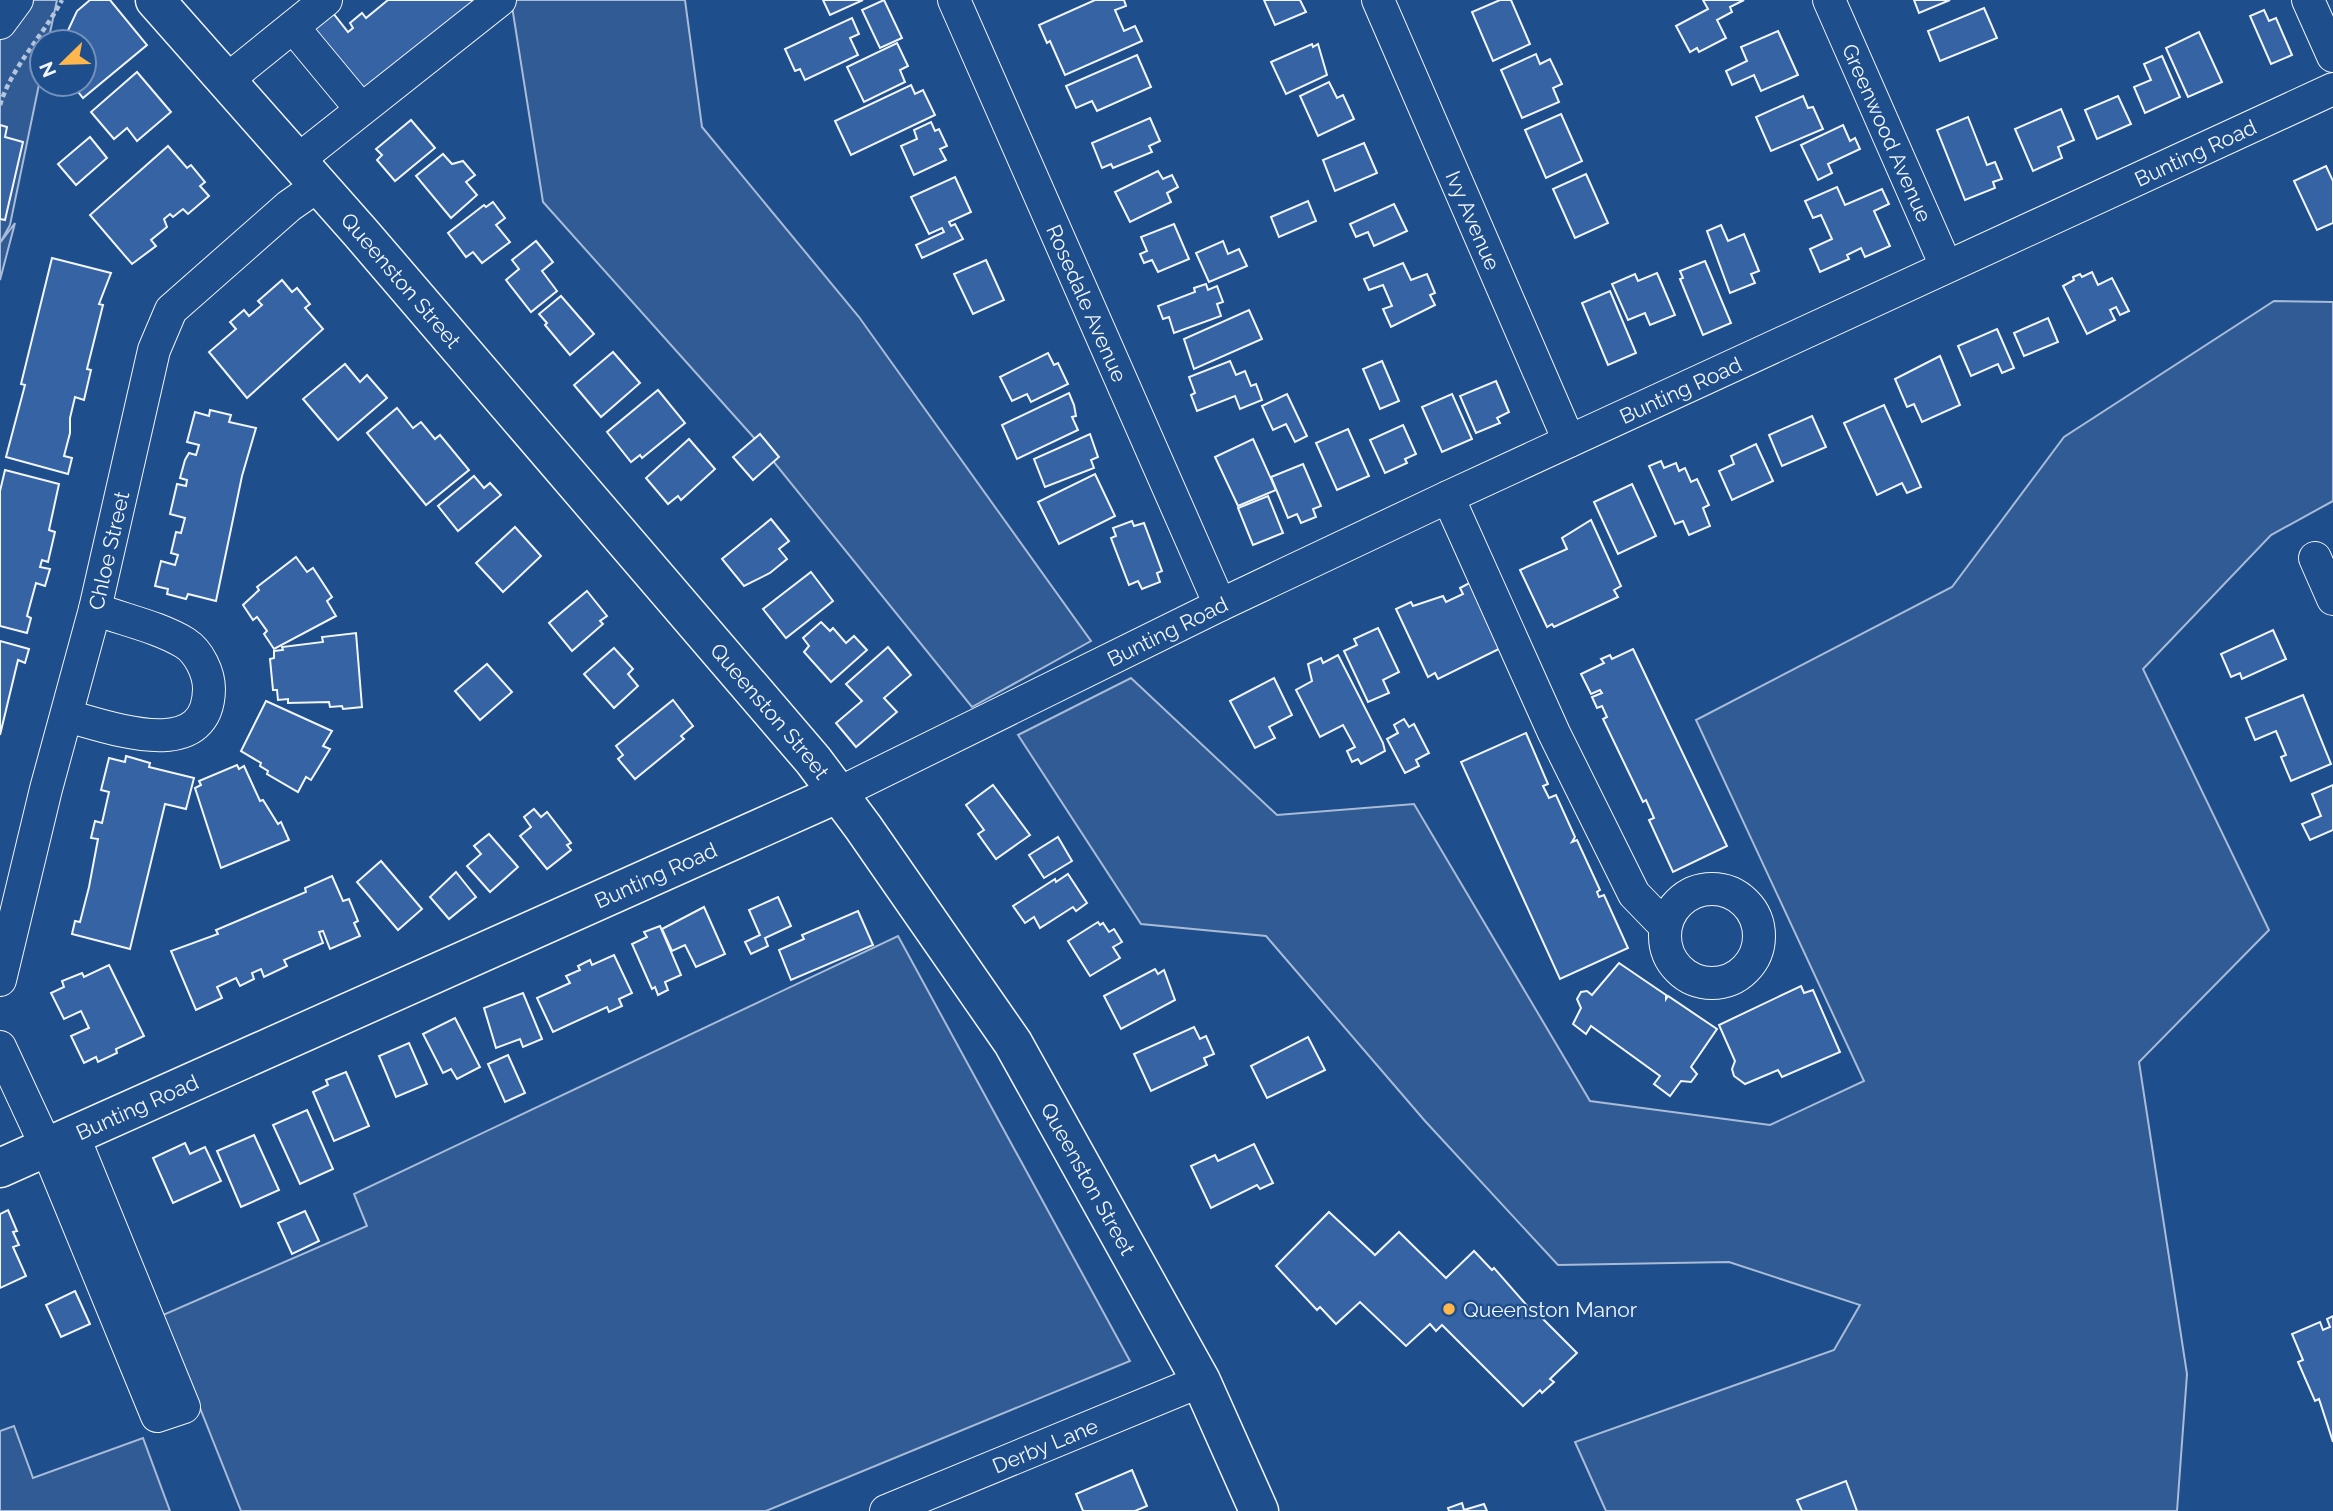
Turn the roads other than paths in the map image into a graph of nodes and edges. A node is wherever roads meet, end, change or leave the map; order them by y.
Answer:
1 (17, 0) edge
2 (155, 0) edge
3 (326, 0) edge
4 (500, 0) edge
5 (954, 0) edge
6 (1378, 0) edge
7 (1829, 0) edge
8 (2308, 0) edge
9 (0, 23) edge
10 (293, 27) junction
11 (2333, 56) edge
12 (227, 80) junction
13 (2333, 89) edge
14 (361, 109) junction
15 (308, 173) junction
16 (1946, 266) junction
17 (1569, 441) junction
18 (1448, 497) junction
19 (2315, 558) dead end
20 (2333, 599) edge
21 (1220, 605) junction
22 (95, 609) junction
23 (67, 716) junction
24 (839, 793) junction
25 (1665, 926) dead end
26 (0, 980) edge
27 (0, 1047) edge
28 (59, 1141) junction
29 (0, 1168) edge
30 (1201, 1381) junction
31 (887, 1511) edge
32 (1259, 1511) edge

1 - 9 street
2 - 12 main road, Queenston Street
3 - 10 street
4 - 14 street, Chloe Street
5 - 21 street, Rosedale Avenue
6 - 17 street, Ivy Avenue
7 - 16 street, Greenwood Avenue
8 - 11 street
10 - 12 street
10 - 14 street
12 - 15 main road, Queenston Street
13 - 16 street, Bunting Road
14 - 15 street, Chloe Street
15 - 22 street, Chloe Street
15 - 24 main road, Queenston Street
16 - 17 street, Bunting Road
17 - 18 street, Bunting Road
18 - 21 street, Bunting Road
18 - 25 street
19 - 20 street
21 - 24 street, Bunting Road
22 - 23 street, Chloe Street
22 - 23 street
23 - 26 street, Chloe Street
24 - 28 main road, Bunting Road
24 - 30 main road, Queenston Street
27 - 28 street
28 - 28 street
28 - 29 main road, Bunting Road
30 - 31 street, Derby Lane
30 - 32 main road, Queenston Street

